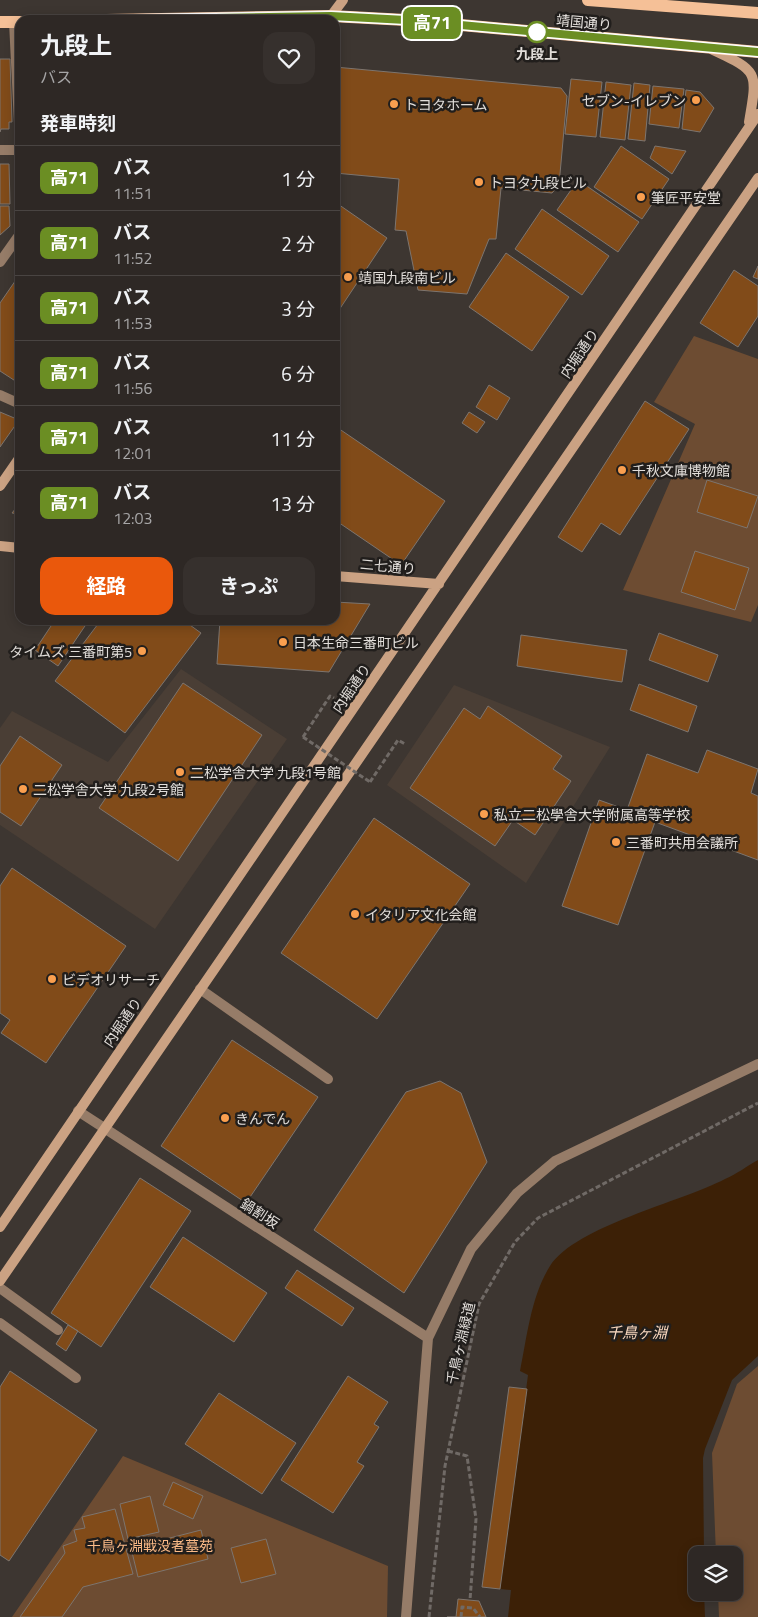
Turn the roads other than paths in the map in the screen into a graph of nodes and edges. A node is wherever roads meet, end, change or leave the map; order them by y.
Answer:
1 (343, 0) edge
2 (588, 0) edge
3 (758, 13) edge
4 (332, 15) edge
5 (340, 18) edge
6 (0, 22) edge
7 (15, 22) edge
8 (710, 48) junction
9 (758, 52) edge
10 (758, 114) edge
11 (747, 130) junction
12 (0, 150) edge
13 (15, 150) edge
14 (758, 178) edge
15 (15, 241) edge
16 (0, 262) edge
17 (0, 396) edge
18 (15, 402) edge
19 (15, 464) edge
20 (0, 486) edge
21 (0, 546) edge
22 (15, 548) edge
23 (340, 576) edge
24 (439, 584) junction
25 (200, 989) junction
26 (758, 1064) edge
27 (328, 1079) dead end
28 (78, 1111) junction
29 (104, 1129) junction
30 (0, 1227) edge
31 (0, 1281) edge
32 (0, 1288) edge
33 (0, 1323) edge
34 (58, 1330) dead end
35 (428, 1338) junction
36 (76, 1378) dead end
37 (406, 1617) edge

1 - 4 main road
2 - 3 main road, 靖国通り
5 - 8 main road, 靖国通り
6 - 7 main road
8 - 9 main road, 靖国通り
8 - 11 main road
10 - 11 main road, 内堀通り
11 - 24 main road, 内堀通り
12 - 13 street
14 - 25 main road
15 - 16 street
17 - 18 street
19 - 20 main road
21 - 22 main road
23 - 24 main road, 二七通り
24 - 28 main road, 内堀通り
25 - 27 street
25 - 29 main road
26 - 35 street
28 - 29 street, 鍋割坂
28 - 30 main road, 内堀通り
29 - 31 main road
29 - 35 street, 鍋割坂
32 - 34 street
33 - 36 street
35 - 37 street

